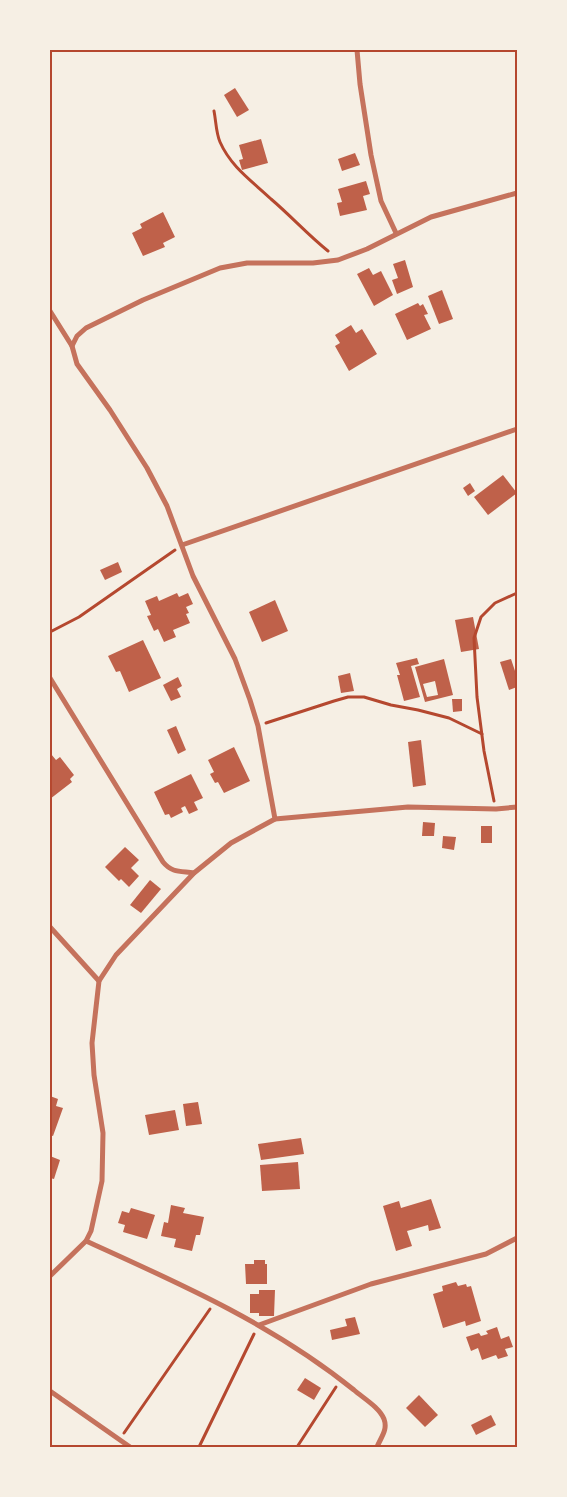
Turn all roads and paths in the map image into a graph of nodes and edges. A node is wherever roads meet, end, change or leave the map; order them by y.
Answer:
1 (357, 50) edge
2 (214, 112) dead end
3 (517, 193) edge
4 (396, 233) junction
5 (338, 260) junction
6 (50, 311) edge
7 (72, 346) junction
8 (517, 429) edge
9 (182, 545) junction
10 (517, 593) edge
11 (50, 632) edge
12 (50, 678) edge
13 (258, 726) junction
14 (482, 734) junction
15 (517, 807) edge
16 (496, 808) junction
17 (275, 819) junction
18 (194, 873) junction
19 (50, 927) edge
20 (98, 981) junction
21 (517, 1238) edge
22 (86, 1242) junction
23 (50, 1276) edge
24 (215, 1302) junction
25 (259, 1325) junction
26 (341, 1380) junction
27 (50, 1391) edge
28 (120, 1440) junction
29 (130, 1447) edge
30 (199, 1447) edge
31 (297, 1447) edge
32 (377, 1447) edge

1 - 4 street
2 - 5 path
3 - 4 street
4 - 5 street
5 - 7 street
6 - 7 street
7 - 9 street
8 - 9 street
9 - 11 path
9 - 13 street
10 - 14 path
12 - 18 street
13 - 14 path
13 - 17 street
14 - 16 path
15 - 16 street
16 - 17 street
17 - 18 street
18 - 20 street
19 - 20 street
20 - 22 street
21 - 25 street
22 - 23 street
22 - 24 street
24 - 25 street
24 - 28 path
25 - 26 street
25 - 30 path
26 - 31 path
26 - 32 street
27 - 28 street
28 - 29 street

